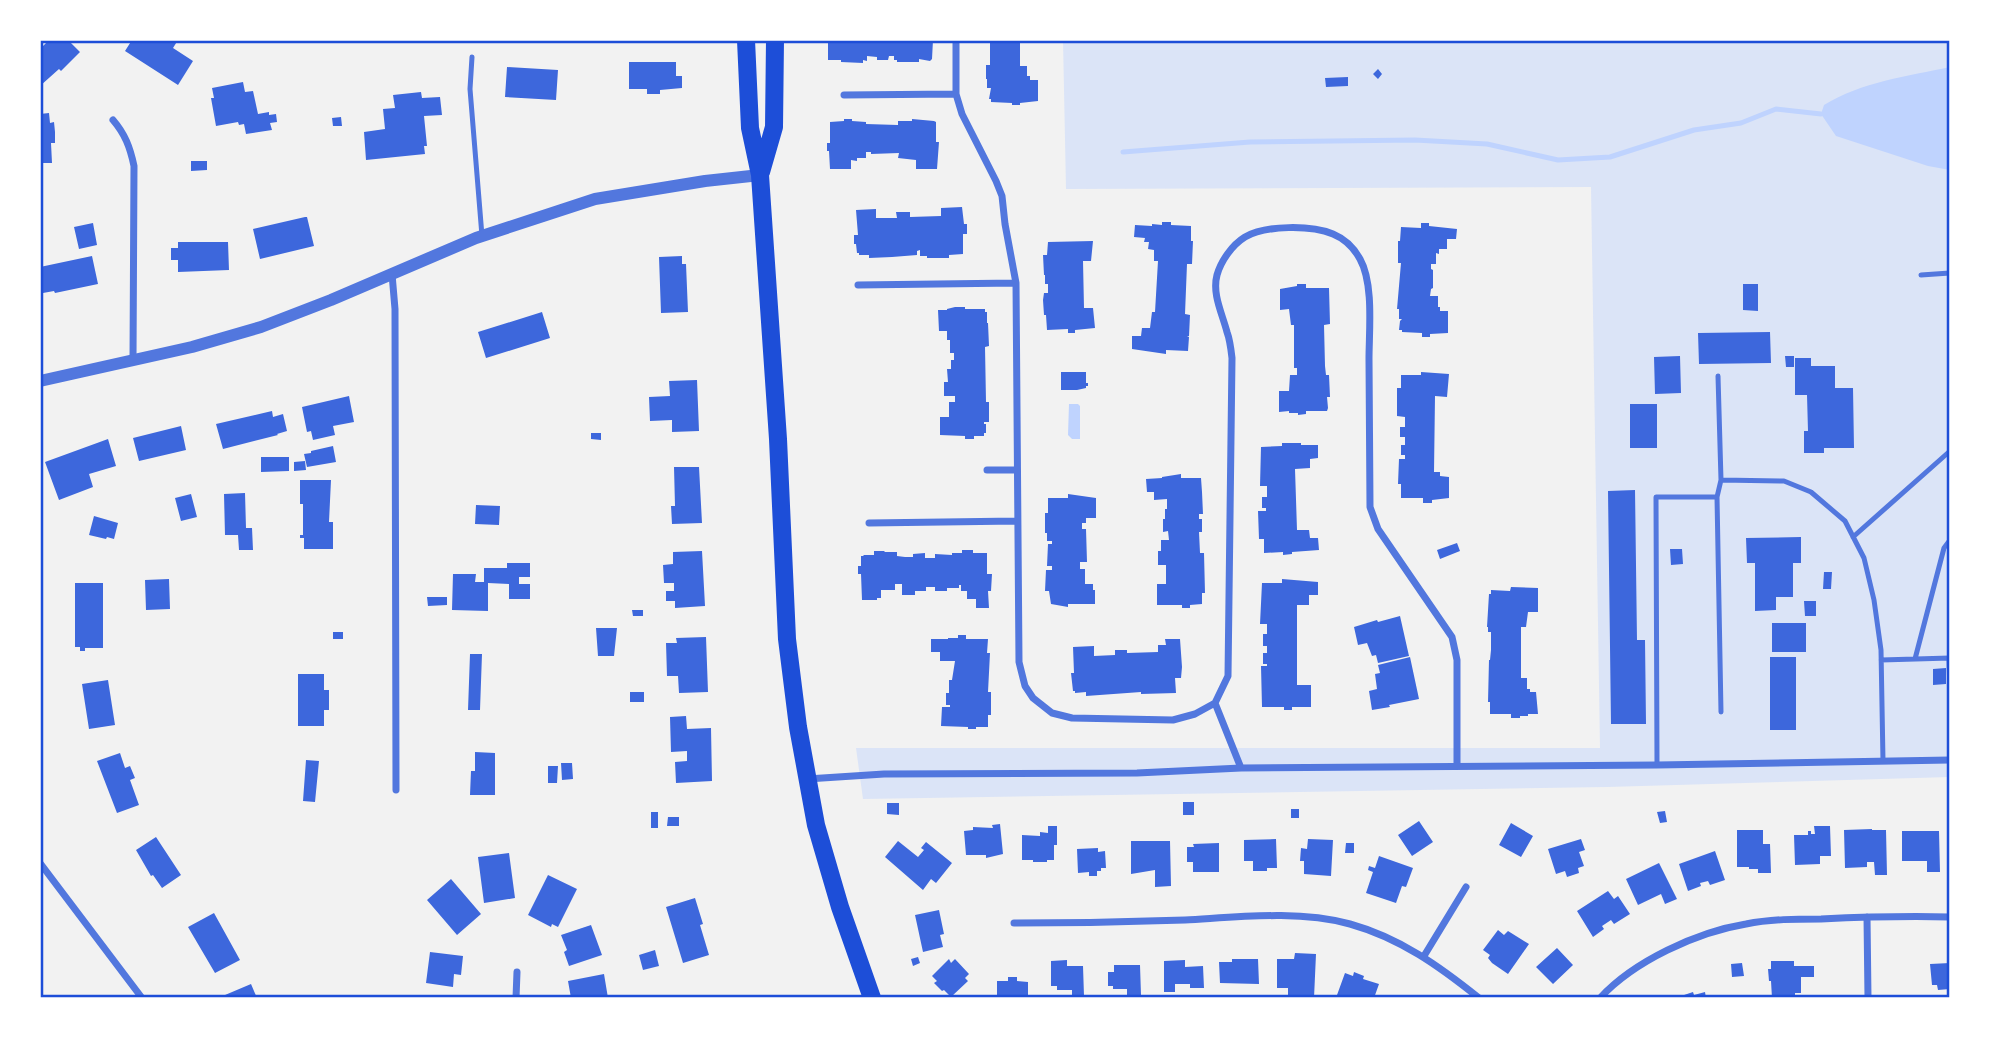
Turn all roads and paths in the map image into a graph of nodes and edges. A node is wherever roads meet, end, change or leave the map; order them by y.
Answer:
1 (746, 40) edge
2 (775, 40) edge
3 (956, 40) edge
4 (472, 57) dead end
5 (956, 94) junction
6 (844, 95) dead end
7 (113, 120) dead end
8 (760, 175) junction
9 (482, 236) junction
10 (1950, 273) edge
11 (391, 274) junction
12 (1921, 275) dead end
13 (1016, 283) junction
14 (858, 285) dead end
15 (133, 361) junction
16 (1718, 376) dead end
17 (40, 382) edge
18 (1950, 451) edge
19 (987, 470) dead end
20 (1017, 470) junction
21 (1721, 480) junction
22 (1717, 497) junction
23 (1017, 521) junction
24 (869, 523) dead end
25 (1853, 537) junction
26 (1950, 540) edge
27 (1949, 658) edge
28 (1915, 659) junction
29 (1881, 660) junction
30 (1950, 693) edge
31 (1215, 704) junction
32 (1721, 712) dead end
33 (1950, 760) edge
34 (1883, 761) junction
35 (1657, 765) junction
36 (1457, 766) junction
37 (1241, 768) junction
38 (807, 779) junction
39 (396, 790) dead end
40 (40, 863) edge
41 (1466, 887) dead end
42 (1867, 917) junction
43 (1950, 917) edge
44 (1014, 923) dead end
45 (1424, 956) junction
46 (517, 972) dead end
47 (142, 998) edge
48 (516, 998) edge
49 (872, 998) edge
50 (1479, 998) edge
51 (1600, 998) edge
52 (1868, 998) edge

1 - 8 main road
2 - 8 main road
3 - 5 street
4 - 9 lane
5 - 6 street
5 - 13 street
7 - 15 street
8 - 9 street
8 - 38 main road
9 - 11 street
10 - 12 lane
11 - 15 street
11 - 39 street
13 - 14 street
13 - 20 street
15 - 17 street
16 - 21 lane
18 - 25 lane
19 - 20 street
20 - 23 street
21 - 22 lane
21 - 25 lane
22 - 32 lane
22 - 35 lane
23 - 24 street
23 - 31 street
25 - 29 lane
26 - 28 lane
27 - 28 lane
27 - 30 lane
28 - 29 lane
29 - 34 lane
31 - 36 street
31 - 37 street
33 - 34 street
34 - 35 street
35 - 36 street
36 - 37 street
37 - 38 street
38 - 49 main road
40 - 47 street
41 - 45 street
42 - 43 street
42 - 51 street
42 - 52 street
44 - 45 street
45 - 50 street
46 - 48 street

